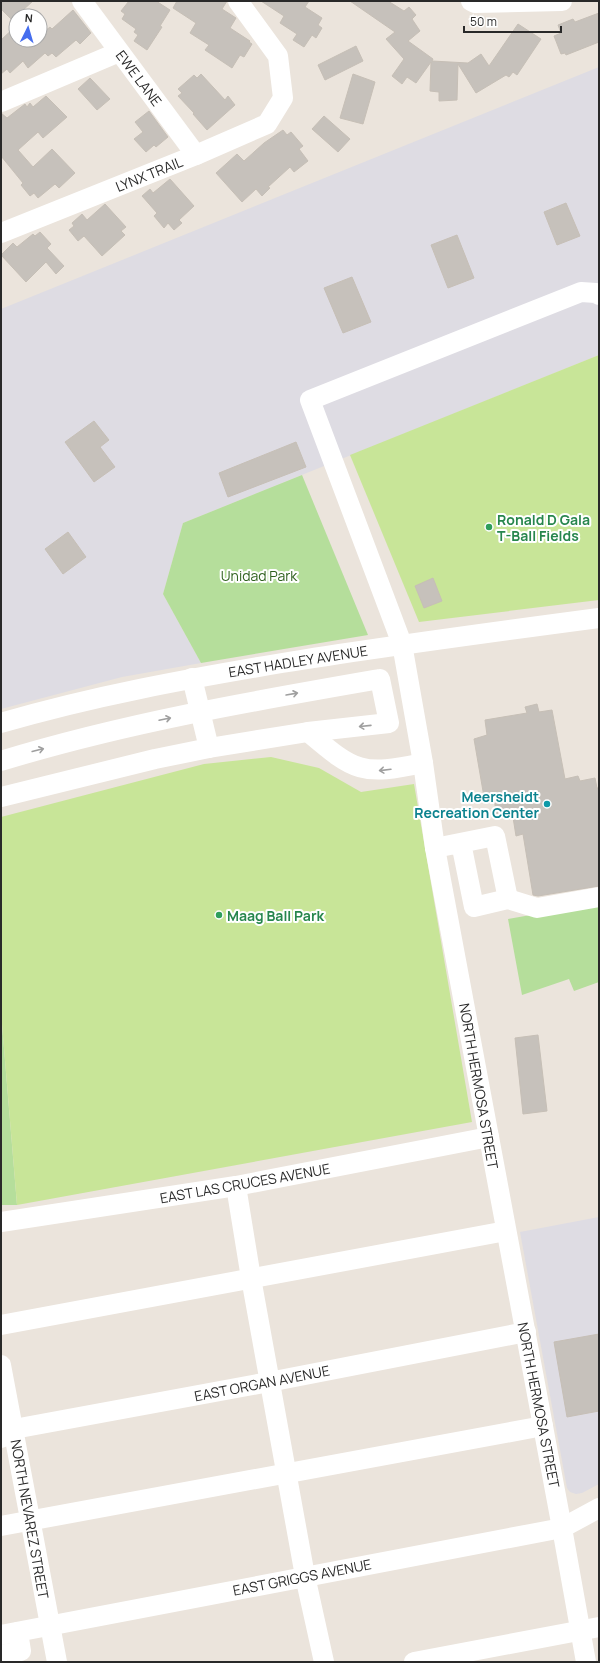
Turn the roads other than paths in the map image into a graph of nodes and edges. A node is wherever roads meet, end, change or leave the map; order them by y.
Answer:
1 (82, 1) edge
2 (238, 1) edge
3 (471, 1) edge
4 (562, 1) edge
5 (119, 52) junction
6 (1, 102) edge
7 (196, 156) junction
8 (1, 233) edge
9 (599, 295) edge
10 (599, 618) edge
11 (402, 644) junction
12 (192, 678) junction
13 (200, 711) junction
14 (415, 719) junction
15 (1, 723) edge
16 (389, 723) junction
17 (308, 732) junction
18 (209, 748) junction
19 (1, 761) edge
20 (423, 763) junction
21 (1, 798) edge
22 (461, 842) junction
23 (435, 848) junction
24 (599, 897) edge
25 (508, 899) junction
26 (489, 1137) junction
27 (236, 1186) junction
28 (1, 1222) edge
29 (506, 1231) junction
30 (250, 1278) junction
31 (1, 1325) edge
32 (526, 1332) junction
33 (1, 1365) edge
34 (269, 1382) junction
35 (543, 1426) junction
36 (7, 1434) edge
37 (288, 1474) junction
38 (599, 1508) edge
39 (31, 1520) junction
40 (1, 1526) edge
41 (562, 1528) junction
42 (305, 1576) junction
43 (50, 1626) junction
44 (589, 1629) edge
45 (9, 1633) edge
46 (1, 1655) edge
47 (57, 1662) edge
48 (324, 1662) edge
49 (414, 1662) edge
50 (586, 1662) edge

1 - 5 street, EWE LANE
2 - 7 street, LYNX TRAIL
3 - 4 street
5 - 6 street
5 - 7 street, EWE LANE
7 - 8 street, LYNX TRAIL
9 - 11 street, NORTH HERMOSA STREET
10 - 11 street, EAST HADLEY AVENUE
11 - 12 street, EAST HADLEY AVENUE
11 - 14 street, NORTH HERMOSA STREET
12 - 13 street
12 - 15 street, EAST HADLEY AVENUE
13 -> 16 street
13 - 18 street
19 -> 13 street
14 - 16 street
14 - 20 street, NORTH HERMOSA STREET
16 -> 17 street
17 - 18 street
20 -> 17 street
18 - 21 street
20 - 23 street, NORTH HERMOSA STREET
22 - 23 street
22 - 25 street
22 - 25 street
23 - 26 street, NORTH HERMOSA STREET
24 - 25 street
26 - 27 street, EAST LAS CRUCES AVENUE
26 - 29 street, NORTH HERMOSA STREET
27 - 28 street, EAST LAS CRUCES AVENUE
27 - 30 street
29 - 30 street
29 - 32 street, NORTH HERMOSA STREET
30 - 31 street
30 - 34 street
32 - 34 street, EAST ORGAN AVENUE
32 - 35 street, NORTH HERMOSA STREET
33 - 36 street, NORTH NEVAREZ STREET
34 - 36 street, EAST ORGAN AVENUE
34 - 37 street
35 - 37 street
35 - 41 street, NORTH HERMOSA STREET
36 - 39 street, NORTH NEVAREZ STREET
37 - 39 street
37 - 42 street
38 - 41 street, EAST GRIGGS AVENUE
39 - 40 street
39 - 43 street, NORTH NEVAREZ STREET
41 - 42 street, EAST GRIGGS AVENUE
41 - 44 street, NORTH HERMOSA STREET
42 - 43 street, EAST GRIGGS AVENUE
42 - 48 street
43 - 45 street, EAST GRIGGS AVENUE
43 - 47 street, NORTH NEVAREZ STREET
44 - 49 street
44 - 50 street, NORTH HERMOSA STREET
45 - 46 street

